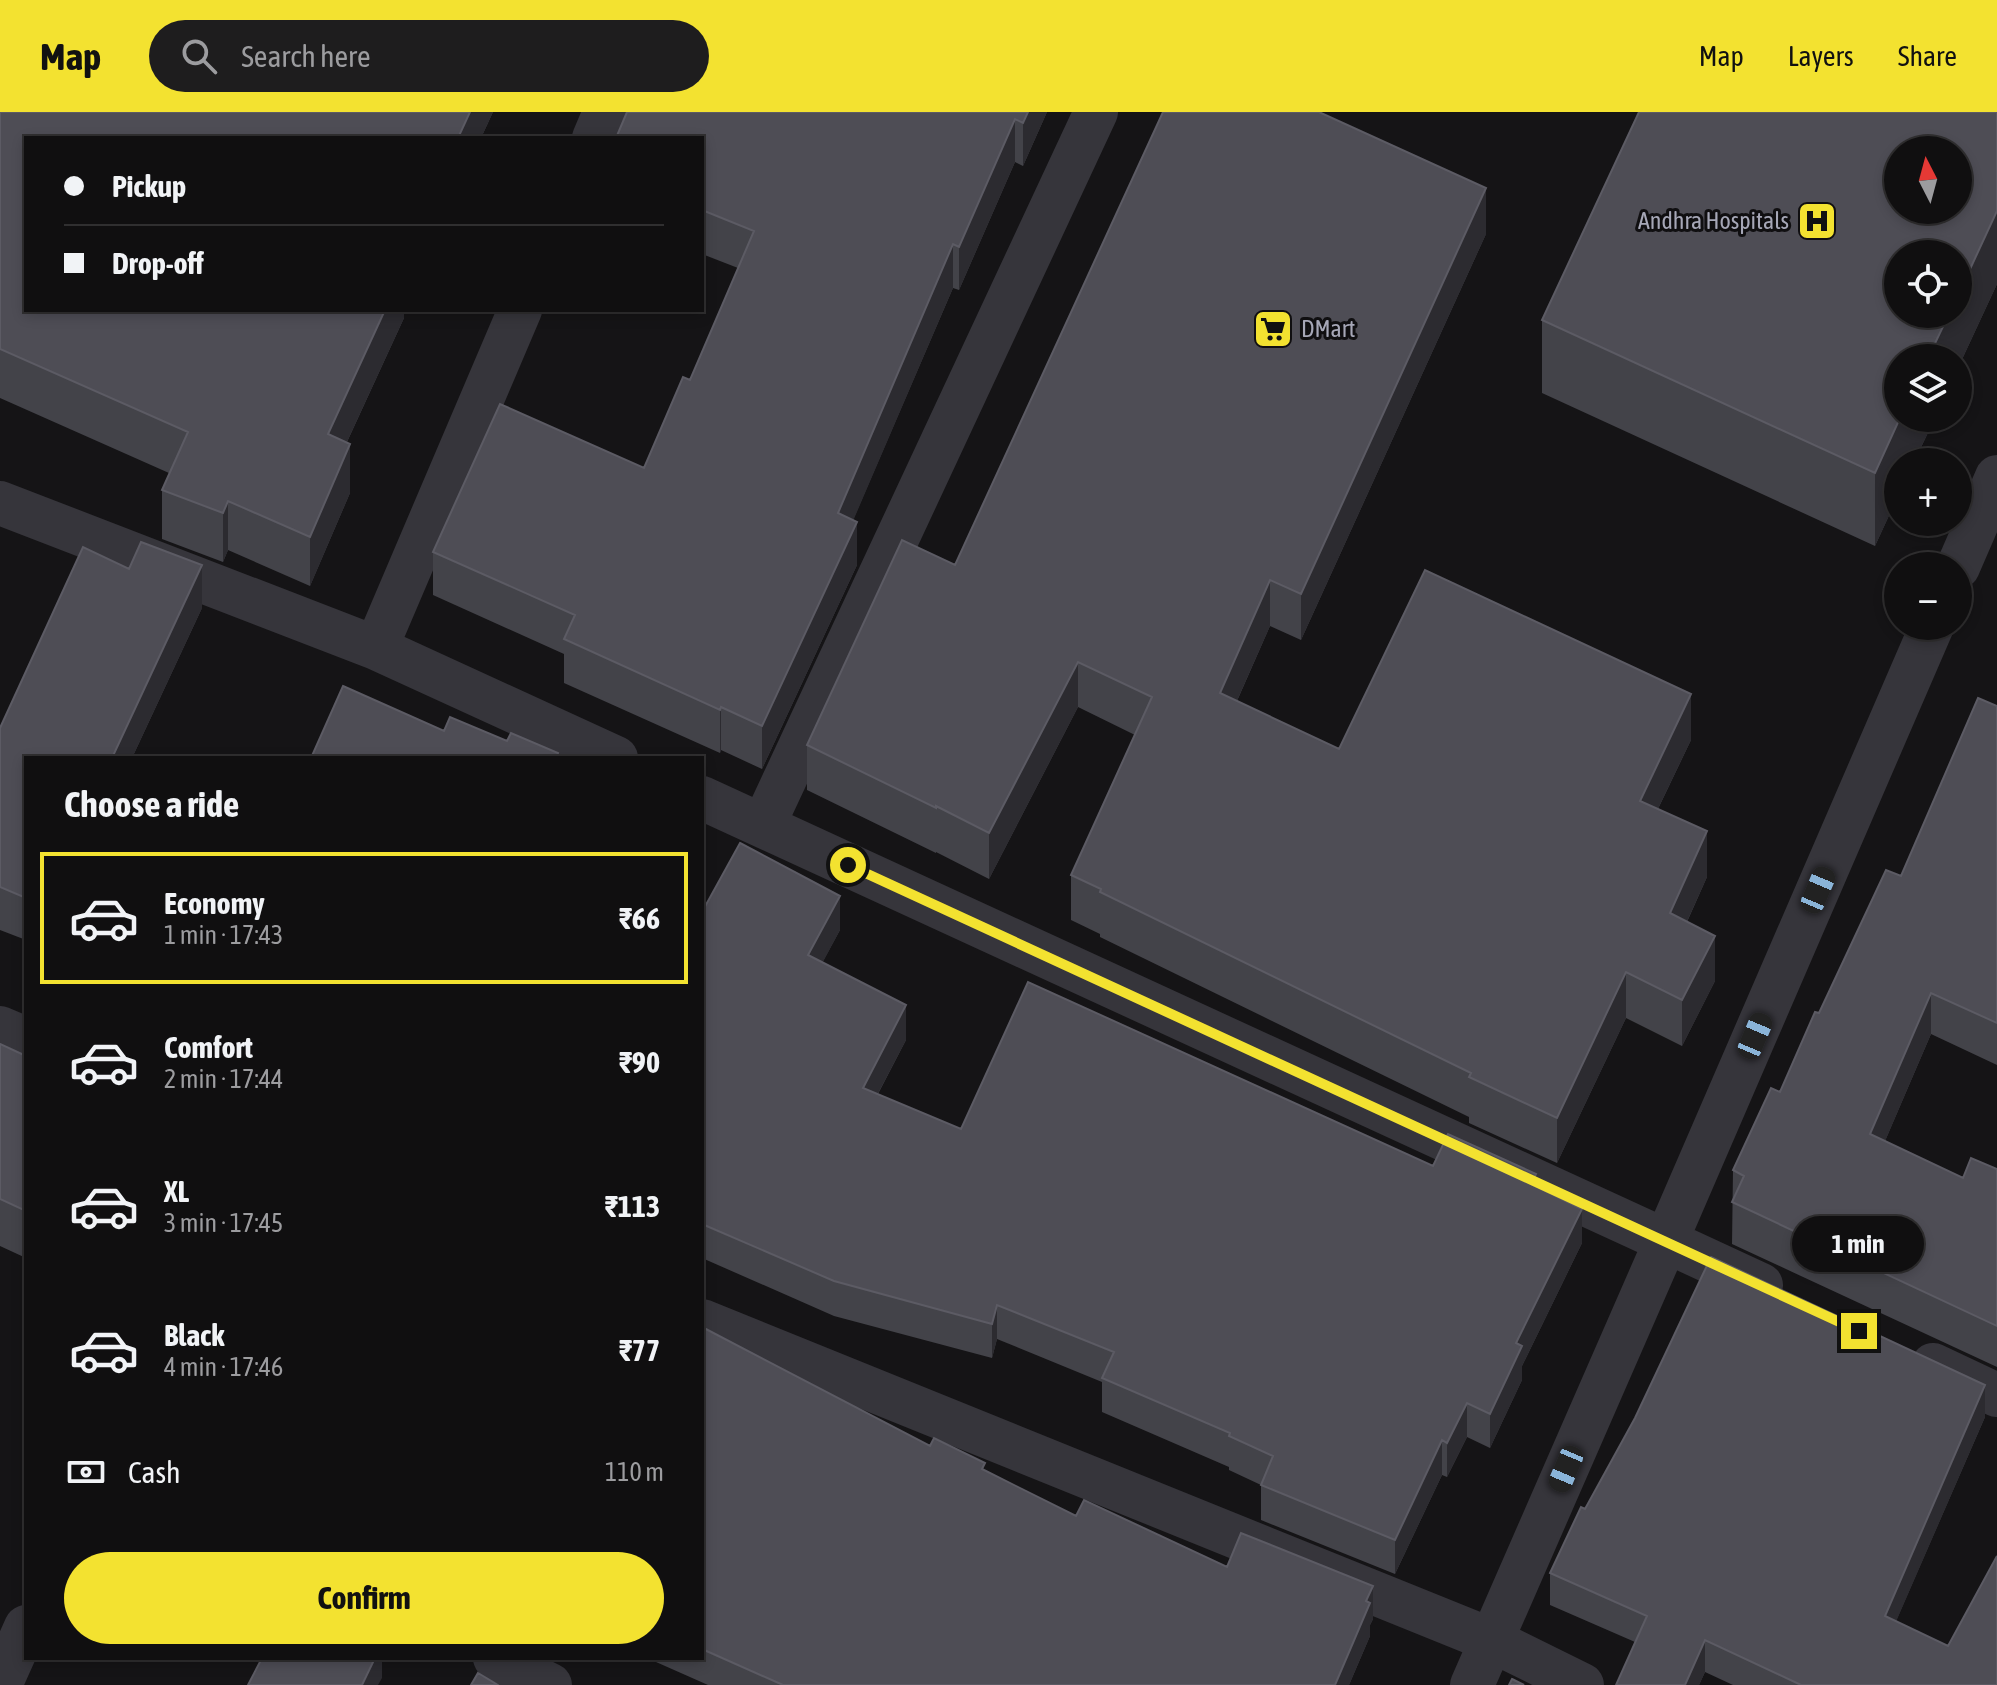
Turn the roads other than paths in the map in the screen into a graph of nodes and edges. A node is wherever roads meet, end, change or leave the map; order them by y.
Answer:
1 (605, 112) edge
2 (1096, 112) edge
3 (595, 136) edge
4 (519, 312) edge
5 (1997, 477) edge
6 (0, 503) edge
7 (1964, 552) edge
8 (1926, 640) edge
9 (376, 648) junction
10 (612, 756) edge
11 (704, 799) edge
12 (763, 826) junction
13 (0, 1028) edge
14 (24, 1038) edge
15 (1666, 1241) junction
16 (1796, 1301) edge
17 (704, 1322) edge
18 (1896, 1348) edge
19 (1997, 1395) edge
20 (24, 1631) edge
21 (1491, 1640) junction
22 (499, 1660) edge
23 (0, 1685) edge
24 (550, 1685) edge
25 (1472, 1685) edge
26 (1582, 1685) edge

1 - 3 street
2 - 12 street
4 - 9 street
5 - 7 street
6 - 9 street
8 - 15 street
9 - 10 street
11 - 12 street
12 - 15 street
13 - 14 street
15 - 16 street
15 - 21 street
17 - 21 street
18 - 19 street
20 - 23 street
21 - 25 street
21 - 26 street
22 - 24 street

